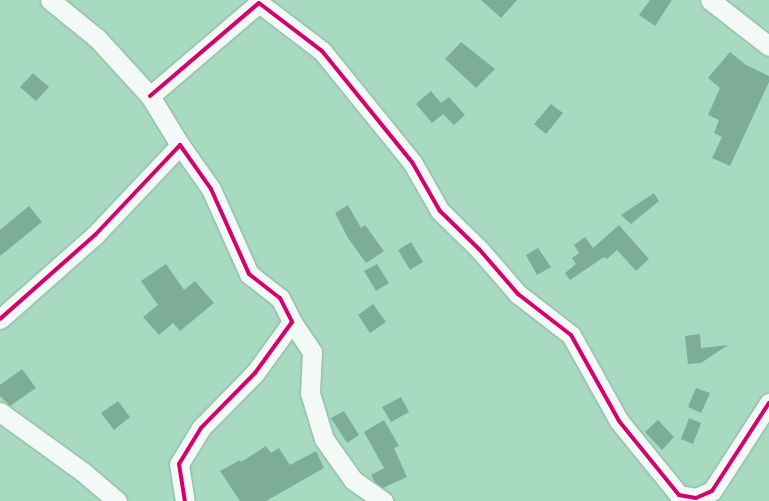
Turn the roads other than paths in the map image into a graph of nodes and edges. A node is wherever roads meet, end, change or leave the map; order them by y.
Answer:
1 (50, 0) edge
2 (710, 0) edge
3 (260, 1) edge
4 (769, 46) edge
5 (150, 96) junction
6 (180, 145) junction
7 (0, 319) edge
8 (292, 322) junction
9 (769, 404) edge
10 (0, 412) edge
11 (117, 501) edge
12 (186, 501) edge
13 (383, 501) edge

1 - 5 street
2 - 4 street
3 - 5 street
3 - 9 street
5 - 6 street
6 - 7 street
6 - 8 street
8 - 12 street
8 - 13 street
10 - 11 street

